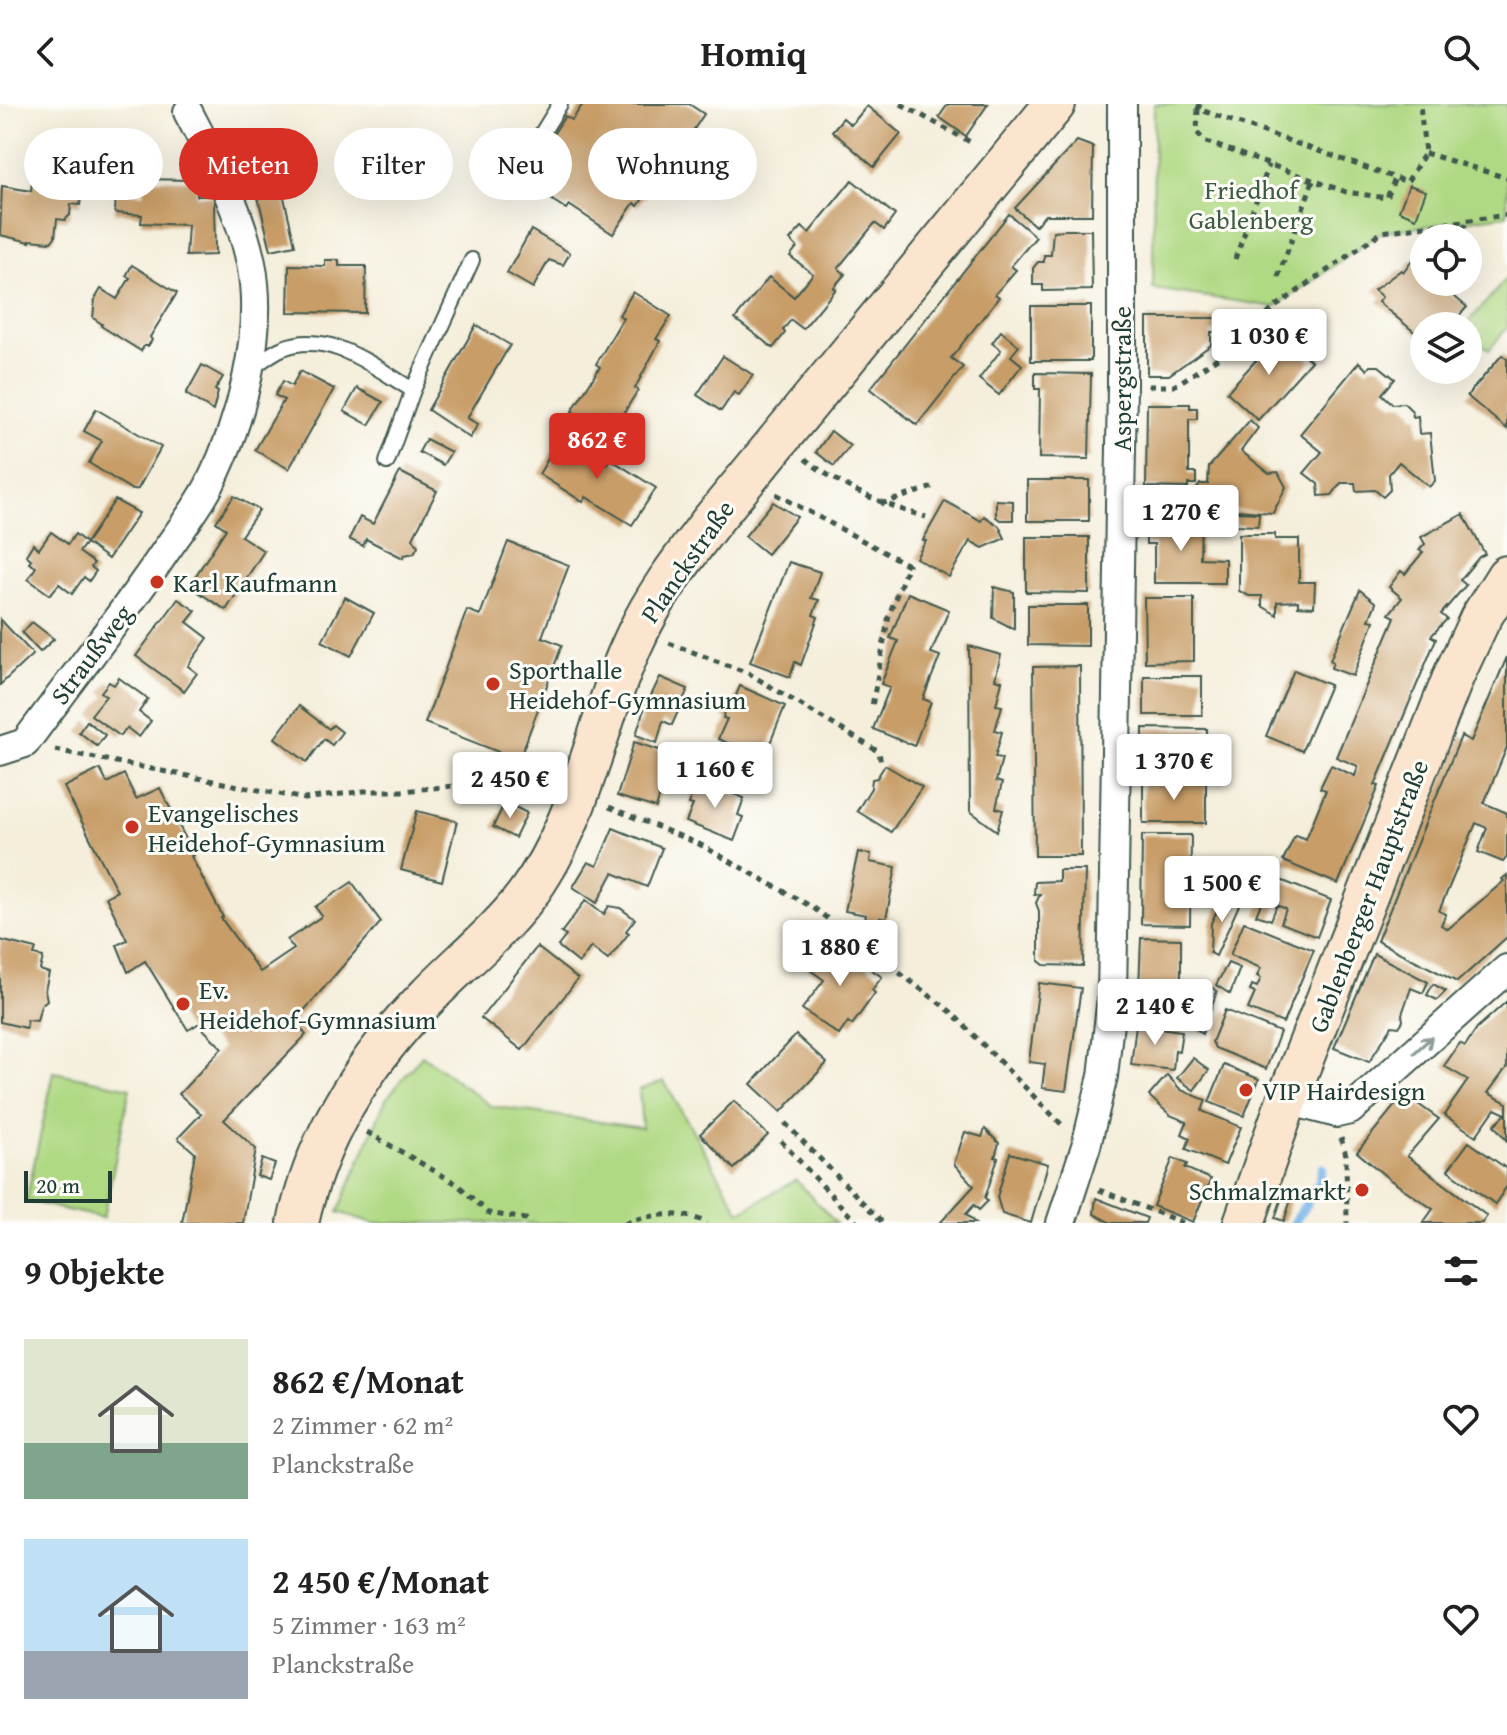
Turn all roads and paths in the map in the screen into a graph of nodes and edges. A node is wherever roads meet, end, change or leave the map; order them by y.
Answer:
1 (560, 104) edge
2 (901, 104) edge
3 (1055, 104) edge
4 (1122, 104) edge
5 (1420, 104) edge
6 (1199, 106) edge
7 (183, 108) edge
8 (545, 128) edge
9 (972, 143) dead end
10 (1425, 153) junction
11 (1269, 165) junction
12 (1395, 178) junction
13 (1507, 178) edge
14 (1313, 181) junction
15 (1507, 215) edge
16 (1469, 220) junction
17 (1466, 224) edge
18 (1235, 259) dead end
19 (472, 260) dead end
20 (1278, 277) dead end
21 (247, 370) junction
22 (1122, 386) junction
23 (413, 390) junction
24 (387, 462) dead end
25 (825, 473) dead end
26 (747, 478) junction
27 (936, 486) dead end
28 (880, 504) junction
29 (926, 517) dead end
30 (1507, 576) edge
31 (638, 632) junction
32 (872, 706) dead end
33 (0, 751) edge
34 (90, 759) dead end
35 (881, 764) dead end
36 (577, 795) junction
37 (1507, 969) edge
38 (1287, 1100) junction
39 (339, 1116) junction
40 (1054, 1118) dead end
41 (785, 1123) dead end
42 (781, 1141) dead end
43 (1343, 1150) dead end
44 (1121, 1198) dead end
45 (298, 1223) edge
46 (531, 1223) edge
47 (625, 1223) edge
48 (707, 1223) edge
49 (857, 1223) edge
50 (883, 1223) edge
51 (1061, 1223) edge
52 (1184, 1223) edge
53 (1244, 1223) edge
54 (1347, 1223) edge

1 - 8 lane
2 - 9 path
3 - 26 main road, Planckstraße
4 - 22 street, Aspergstraße
5 - 10 path
6 - 11 path
6 - 12 path
7 - 21 street, Straußweg
10 - 12 path
10 - 13 path
11 - 14 path
11 - 18 path
12 - 14 path
14 - 20 path
15 - 16 path
16 - 17 path
16 - 22 path
19 - 23 lane
21 - 23 lane
21 - 33 street, Straußweg
22 - 51 street, Aspergstraße
23 - 24 lane
25 - 28 path
26 - 31 main road, Planckstraße
26 - 32 path
27 - 28 path
28 - 29 path
30 - 38 main road, Gablenberger Hauptstraße
31 - 35 path
31 - 36 main road, Planckstraße
34 - 36 path
36 - 39 main road, Planckstraße
36 - 40 path
38 -> 37 street
38 - 53 main road, Gablenberger Hauptstraße
39 - 45 main road, Planckstraße
39 - 46 path
41 - 50 path
42 - 49 path
43 - 54 path
44 - 52 path
47 - 48 path

